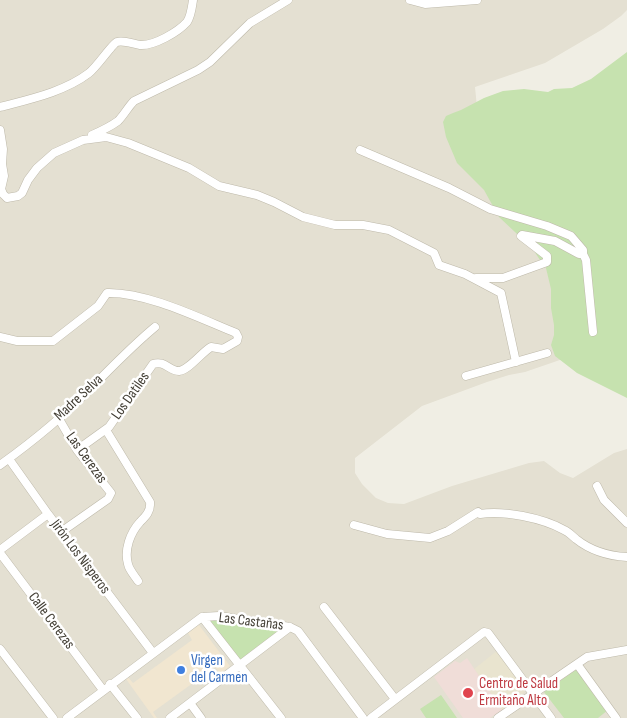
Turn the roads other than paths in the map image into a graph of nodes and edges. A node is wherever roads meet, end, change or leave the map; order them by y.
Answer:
1 (194, 0) edge
2 (288, 0) edge
3 (410, 0) edge
4 (476, 0) edge
5 (0, 106) edge
6 (0, 130) edge
7 (69, 145) junction
8 (360, 150) dead end
9 (583, 254) junction
10 (474, 278) junction
11 (155, 327) dead end
12 (593, 332) dead end
13 (0, 337) edge
14 (547, 353) dead end
15 (516, 362) junction
16 (466, 376) dead end
17 (59, 419) junction
18 (106, 430) junction
19 (77, 450) junction
20 (9, 459) junction
21 (0, 466) edge
22 (597, 486) dead end
23 (48, 514) junction
24 (627, 523) edge
25 (354, 525) dead end
26 (61, 532) junction
27 (0, 552) edge
28 (627, 557) edge
29 (138, 581) dead end
30 (324, 607) dead end
31 (202, 617) junction
32 (290, 627) junction
33 (0, 649) edge
34 (627, 650) edge
35 (153, 653) junction
36 (577, 664) junction
37 (240, 665) junction
38 (110, 684) junction
39 (103, 690) junction
40 (532, 693) junction
41 (395, 699) junction
42 (190, 703) junction
43 (614, 715) edge
44 (53, 718) edge
45 (67, 718) edge
46 (137, 718) edge
47 (170, 718) edge
48 (201, 718) edge
49 (281, 718) edge
50 (363, 718) edge
51 (370, 718) edge
52 (498, 718) edge
53 (551, 718) edge
54 (603, 718) edge

1 - 5 street
2 - 7 street
3 - 4 street
6 - 7 street
7 - 10 street
8 - 9 street
9 - 10 street
9 - 12 street
10 - 15 street
11 - 17 street, Madre Selva
13 - 18 street, Los Datiles
14 - 15 street
15 - 16 street
17 - 19 street, Las Cerezas
17 - 20 street, Madre Selva
18 - 19 street, Los Datiles
18 - 29 street
19 - 26 street, Las Cerezas
20 - 21 street, Madre Selva
20 - 23 street, Jirón Los Nisperos
22 - 24 street
23 - 26 street, Jirón Los Nisperos
23 - 27 street
25 - 28 street
26 - 35 street, Jirón Los Nisperos
27 - 39 street, Calle Cerezas
30 - 41 street
31 - 32 street, Las Castañas
31 - 35 street, Las Castañas
31 - 37 street
32 - 37 street
32 - 50 street, Las Castañas
33 - 44 street
34 - 36 street
35 - 38 street, Las Castañas
36 - 40 street
36 - 43 street
37 - 42 street
37 - 49 street
38 - 39 street, Las Castañas
38 - 46 street
39 - 45 street, Las Castañas
40 - 41 street
40 - 52 street
40 - 53 street
41 - 51 street
42 - 47 street
42 - 48 street
43 - 54 street

